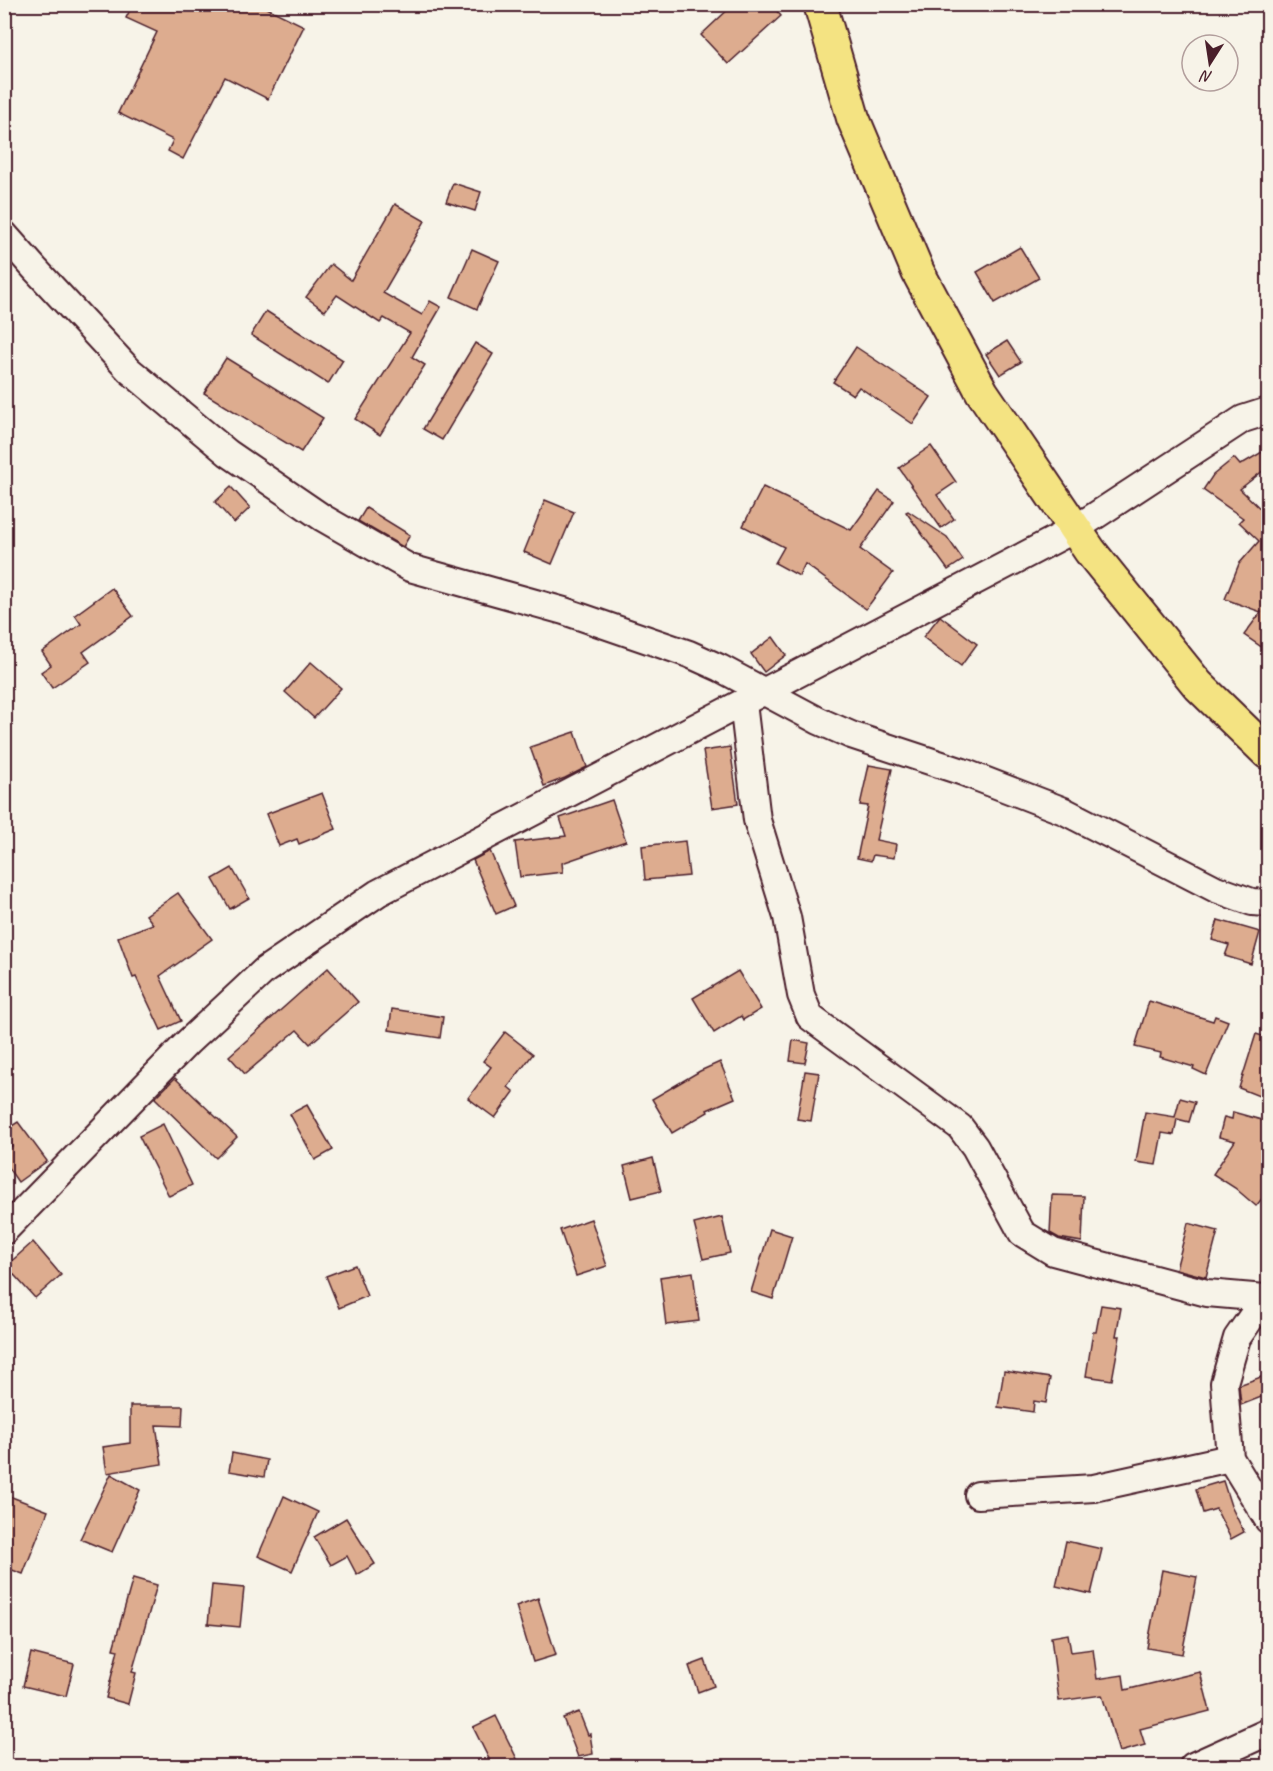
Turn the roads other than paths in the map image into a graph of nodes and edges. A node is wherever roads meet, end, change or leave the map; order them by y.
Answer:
1 (820, 4) edge
2 (4, 234) edge
3 (1269, 411) edge
4 (1075, 529) junction
5 (753, 697) junction
6 (1269, 753) edge
7 (1269, 903) edge
8 (4, 1231) edge
9 (1267, 1298) edge
10 (1230, 1458) junction
11 (978, 1495) dead end
12 (1269, 1520) edge
13 (1269, 1732) edge
14 (1193, 1767) edge

1 - 4 main road
2 - 5 street
3 - 4 street
4 - 5 street
4 - 6 main road
5 - 7 street
5 - 8 street
5 - 9 street
9 - 10 street
10 - 11 street
10 - 12 street
13 - 14 street

